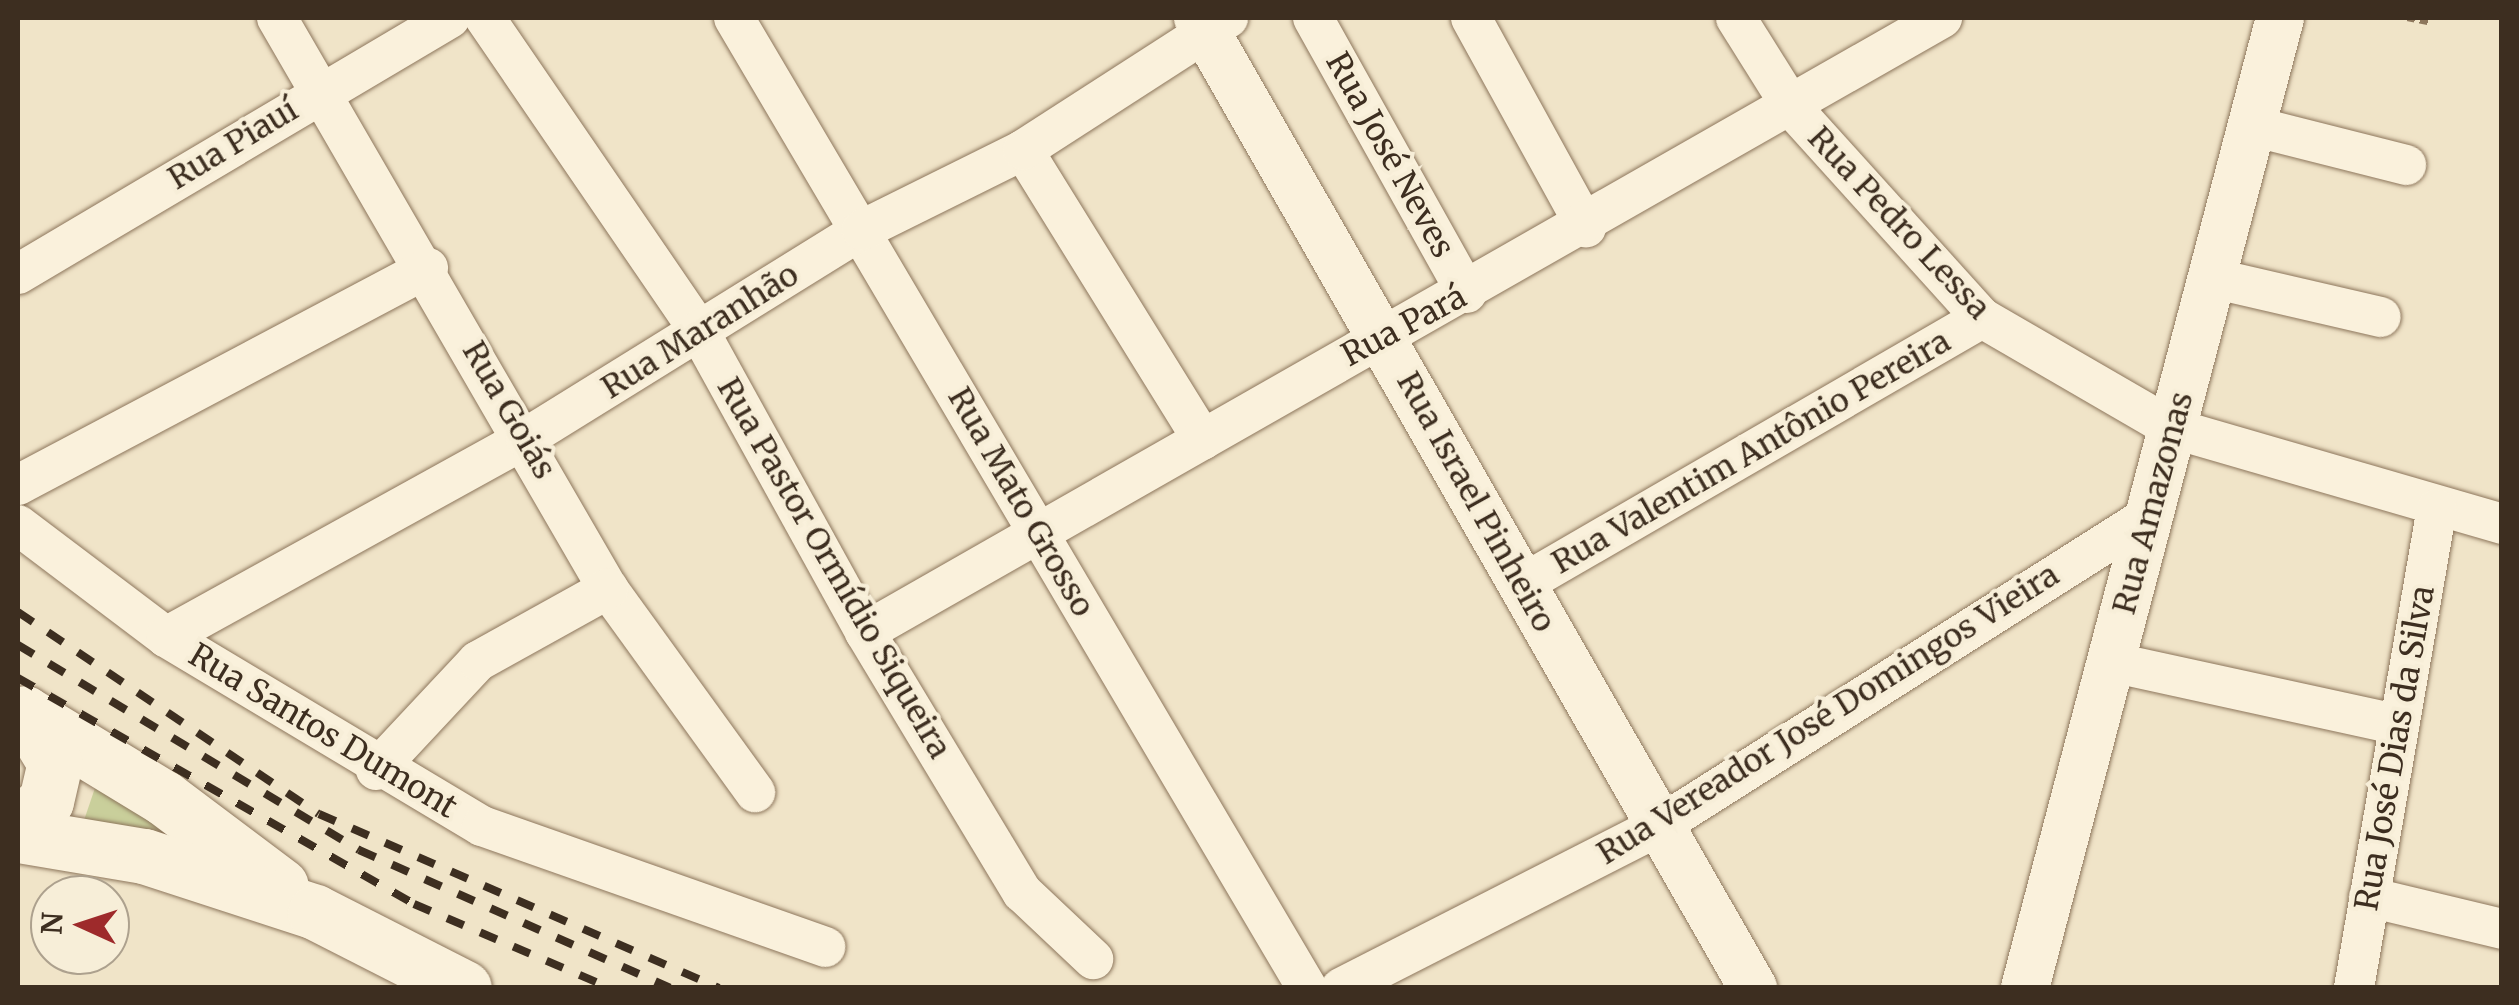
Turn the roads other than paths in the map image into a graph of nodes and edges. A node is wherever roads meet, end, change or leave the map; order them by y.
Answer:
1 (277, 18) edge
2 (450, 18) edge
3 (485, 18) edge
4 (734, 18) edge
5 (1313, 18) edge
6 (1471, 18) edge
7 (1736, 18) edge
8 (1942, 18) edge
9 (2280, 18) edge
10 (1211, 22) edge
11 (321, 91) junction
12 (1793, 109) junction
13 (2252, 126) junction
14 (1022, 150) junction
15 (2406, 165) dead end
16 (1586, 227) junction
17 (862, 230) junction
18 (428, 268) junction
19 (18, 274) edge
20 (2212, 278) junction
21 (1467, 292) junction
22 (2381, 316) dead end
23 (1982, 318) junction
24 (699, 331) junction
25 (1384, 336) junction
26 (2172, 428) junction
27 (526, 438) junction
28 (1203, 440) junction
29 (18, 485) edge
30 (2437, 510) junction
31 (2150, 514) junction
32 (2502, 524) edge
33 (18, 525) edge
34 (1039, 533) junction
35 (1521, 585) junction
36 (608, 589) junction
37 (864, 632) junction
38 (166, 637) junction
39 (2110, 662) junction
40 (22, 712) edge
41 (2399, 725) junction
42 (376, 770) junction
43 (754, 792) dead end
44 (18, 825) edge
45 (1659, 826) junction
46 (18, 835) edge
47 (2370, 897) junction
48 (315, 912) junction
49 (2502, 929) edge
50 (825, 946) dead end
51 (1093, 959) dead end
52 (464, 988) edge
53 (1307, 988) edge
54 (1341, 988) edge
55 (1754, 988) edge
56 (2025, 988) edge
57 (2354, 988) edge

1 - 11 street, Rua Goiás
2 - 11 street, Rua Piauí
3 - 24 street, Rua Pastor Ormídio Siqueira
4 - 17 street, Rua Mato Grosso
5 - 21 street, Rua José Neves
6 - 16 street
7 - 12 street, Rua Pedro Lessa
8 - 12 street, Rua Pará
9 - 13 street, Rua Amazonas
10 - 14 street, Rua Maranhão
10 - 25 street, Rua Israel Pinheiro
11 - 18 street, Rua Goiás
11 - 19 street, Rua Piauí
12 - 16 street, Rua Pará
12 - 23 street, Rua Pedro Lessa
13 - 15 street
13 - 20 street, Rua Amazonas
14 - 17 street, Rua Maranhão
14 - 28 street
16 - 21 street, Rua Pará
17 - 24 street, Rua Maranhão
17 - 34 street, Rua Mato Grosso
18 - 27 street, Rua Goiás
18 - 29 street
20 - 22 street
20 - 26 street, Rua Amazonas
21 - 25 street, Rua Pará
23 - 26 street, Rua Pedro Lessa
23 - 35 street, Rua Valentim Antônio Pereira
24 - 27 street, Rua Maranhão
24 - 37 street, Rua Pastor Ormídio Siqueira
25 - 28 street, Rua Pará
25 - 35 street, Rua Israel Pinheiro
26 - 30 street, Rua Pedro Lessa
26 - 31 street, Rua Amazonas
27 - 36 street, Rua Goiás
27 - 38 street, Rua Maranhão
28 - 34 street, Rua Pará
30 - 32 street, Rua Pedro Lessa
30 - 41 street, Rua José Dias da Silva
31 - 39 street, Rua Amazonas
31 - 45 street, Rua Vereador José Domingos Vieira
33 - 38 street, Rua Santos Dumont
34 - 37 street, Rua Pará
34 - 53 street, Rua Mato Grosso
35 - 45 street, Rua Israel Pinheiro
36 - 42 street
36 - 43 street, Rua Goiás
37 - 51 street, Rua Pastor Ormídio Siqueira
38 - 42 street, Rua Santos Dumont
39 - 41 street
39 - 56 street, Rua Amazonas
40 - 44 main road
40 - 48 main road
41 - 47 street, Rua José Dias da Silva
42 - 50 street, Rua Santos Dumont
45 - 54 street, Rua Vereador José Domingos Vieira
45 - 55 street, Rua Israel Pinheiro
46 - 48 main road
47 - 49 street
47 - 57 street, Rua José Dias da Silva
48 - 52 main road

